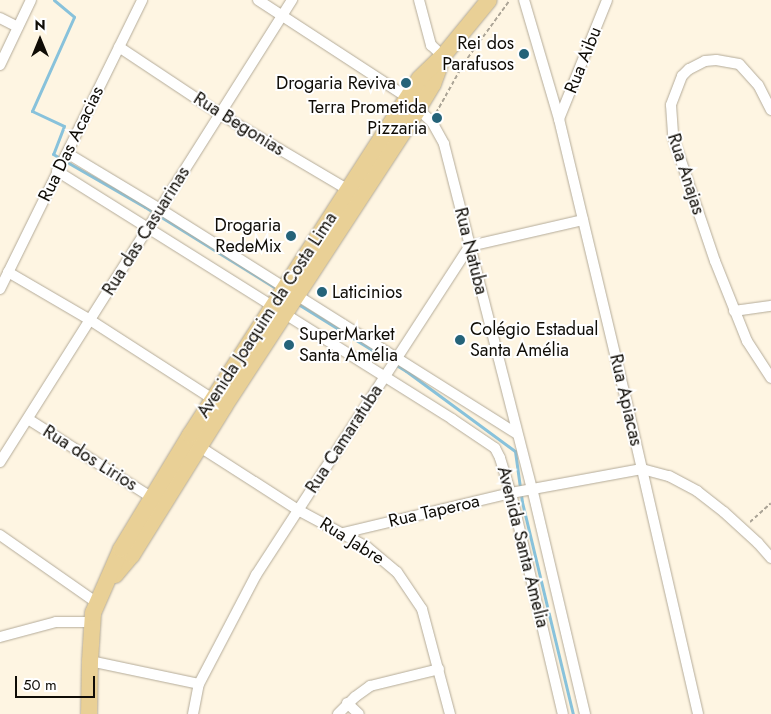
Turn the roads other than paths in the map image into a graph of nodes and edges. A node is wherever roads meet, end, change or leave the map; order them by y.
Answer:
1 (31, 0) edge
2 (142, 0) edge
3 (258, 0) edge
4 (292, 0) edge
5 (419, 0) edge
6 (489, 0) edge
7 (524, 0) edge
8 (607, 0) edge
9 (282, 16) junction
10 (0, 18) edge
11 (18, 27) junction
12 (119, 47) junction
13 (443, 56) junction
14 (0, 65) edge
15 (413, 104) junction
16 (771, 110) edge
17 (220, 114) junction
18 (558, 119) junction
19 (67, 153) junction
20 (58, 171) junction
21 (355, 194) junction
22 (160, 209) junction
23 (583, 220) junction
24 (148, 229) junction
25 (470, 246) junction
26 (8, 272) junction
27 (0, 289) edge
28 (291, 293) junction
29 (771, 306) edge
30 (280, 310) junction
31 (734, 311) junction
32 (90, 320) junction
33 (396, 358) junction
34 (384, 376) junction
35 (771, 378) edge
36 (219, 403) junction
37 (28, 419) junction
38 (517, 434) junction
39 (200, 447) junction
40 (0, 462) edge
41 (642, 469) junction
42 (532, 488) junction
43 (511, 492) junction
44 (151, 497) junction
45 (298, 510) junction
46 (344, 533) junction
47 (0, 535) edge
48 (771, 558) edge
49 (107, 584) junction
50 (97, 603) junction
51 (92, 622) junction
52 (0, 637) edge
53 (90, 661) junction
54 (439, 669) junction
55 (199, 684) junction
56 (347, 703) junction
57 (89, 714) edge
58 (193, 714) edge
59 (338, 714) edge
60 (359, 714) edge
61 (450, 714) edge
62 (563, 714) edge
63 (586, 714) edge
64 (698, 714) edge

1 - 11 street
2 - 12 street, Rua Das Acacias
3 - 9 street, Rua Natuba
4 - 9 street, Rua das Casuarinas
5 - 13 street
6 - 13 main road, Avenida Joaquim da Costa Lima
7 - 18 street, Rua Apiacas
8 - 18 street, Rua Aibu
9 - 15 street, Rua Natuba
9 - 17 street, Rua das Casuarinas
10 - 11 street
11 - 14 street
12 - 17 street, Rua Begonias
12 - 19 street, Rua Das Acacias
13 - 15 main road, Avenida Joaquim da Costa Lima
15 - 21 main road, Avenida Joaquim da Costa Lima
15 - 25 street, Rua Natuba
16 - 31 street, Rua Anajas
17 - 21 street, Rua Begonias
17 - 22 street, Rua das Casuarinas
18 - 23 street, Rua Apiacas
19 - 20 street, Rua Das Acacias
19 - 22 street
20 - 24 street, Avenida Santa Amelia
20 - 26 street, Rua Das Acacias
21 - 28 main road, Avenida Joaquim da Costa Lima
22 - 24 street, Rua das Casuarinas
22 - 28 street
23 - 25 street
23 - 41 street, Rua Apiacas
24 - 30 street, Avenida Santa Amelia
24 - 32 street, Rua das Casuarinas
25 - 33 street, Rua Camaratuba
25 - 38 street, Rua Natuba
26 - 27 street, Rua Das Acacias
26 - 32 street
28 - 30 main road, Avenida Joaquim da Costa Lima
28 - 33 street
29 - 31 street
30 - 34 street, Avenida Santa Amelia
30 - 36 main road, Avenida Joaquim da Costa Lima
31 - 35 street, Rua Anajas
32 - 36 street
32 - 37 street, Rua das Casuarinas
33 - 34 street, Rua Camaratuba
33 - 38 street
34 - 43 street, Avenida Santa Amelia
34 - 45 street, Rua Camaratuba
36 - 39 main road, Avenida Joaquim da Costa Lima
36 - 44 main road, Avenida Joaquim da Costa Lima
37 - 40 street, Rua das Casuarinas
37 - 44 street, Rua dos Lirios
38 - 42 street, Rua Natuba
39 - 45 street, Rua Jabre
39 - 49 main road, Avenida Joaquim da Costa Lima
41 - 42 street, Rua Taperoa
41 - 48 street
41 - 64 street, Rua Apiacas
42 - 43 street, Rua Taperoa
42 - 63 street, Avenida Santa Amelia
43 - 46 street, Rua Taperoa
43 - 62 street, Avenida Santa Amelia
44 - 49 main road, Avenida Joaquim da Costa Lima
45 - 46 street, Rua Jabre
45 - 55 street, Rua Camaratuba
46 - 54 street, Rua Jabre
47 - 50 street
49 - 50 main road, Avenida Joaquim da Costa Lima
50 - 51 main road, Avenida Joaquim da Costa Lima
51 - 52 street
51 - 53 main road, Avenida Joaquim da Costa Lima
53 - 55 street
53 - 57 main road, Avenida Joaquim da Costa Lima
54 - 56 street
54 - 61 street, Rua Jabre
55 - 58 street, Rua Camaratuba
56 - 59 street
56 - 60 street

